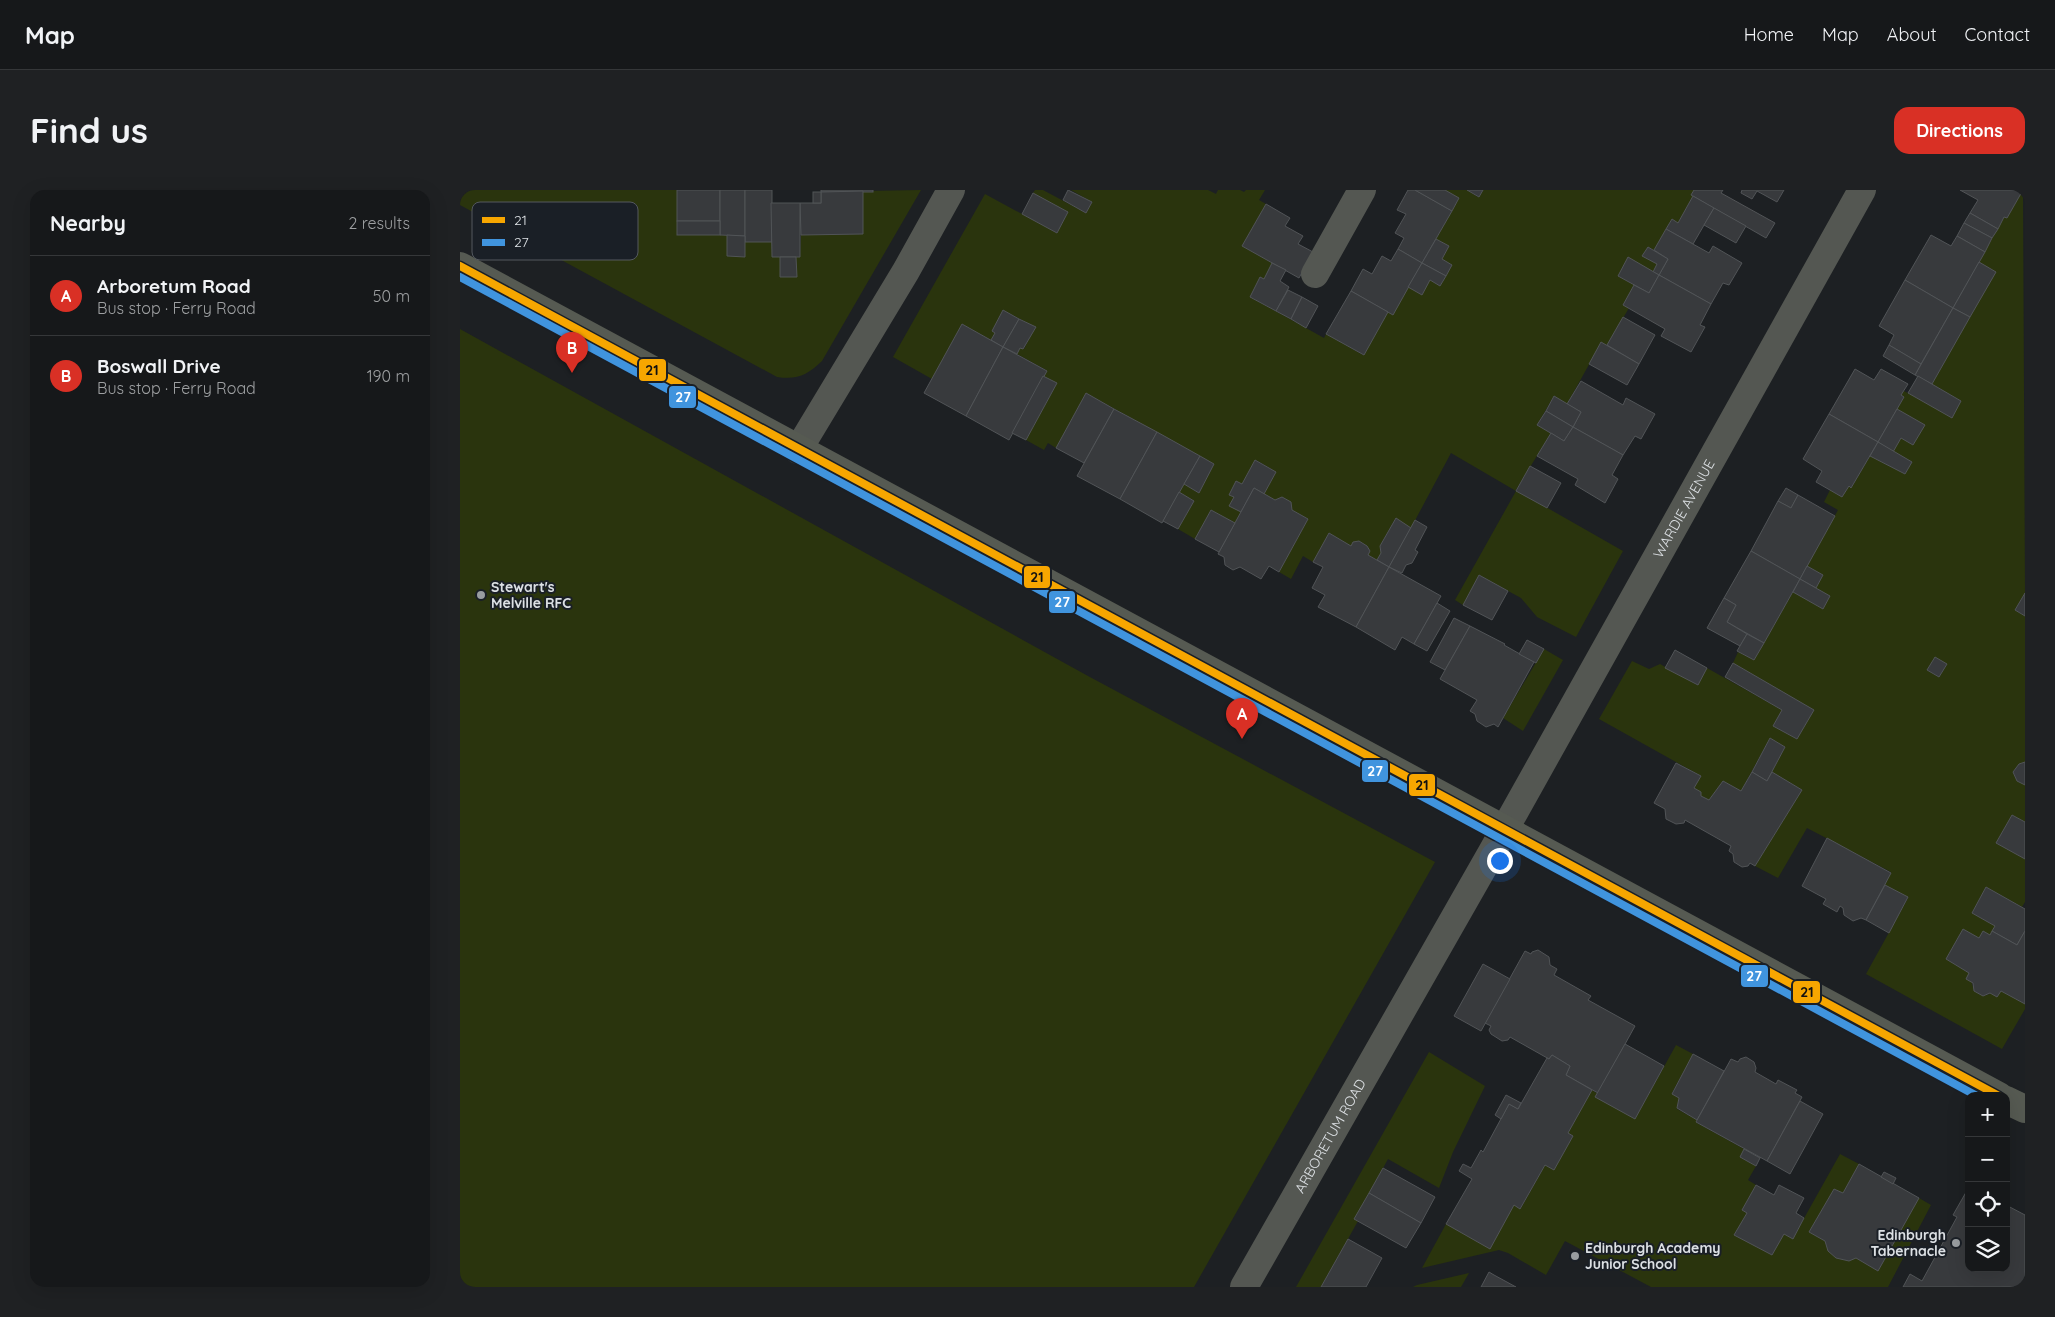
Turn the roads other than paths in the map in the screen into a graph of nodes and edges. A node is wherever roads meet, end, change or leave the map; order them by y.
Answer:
1 (951, 190) edge
2 (1362, 190) edge
3 (1862, 190) edge
4 (460, 266) edge
5 (1315, 274) dead end
6 (798, 450) junction
7 (1505, 828) junction
8 (1992, 1092) edge
9 (2010, 1102) edge
10 (2025, 1109) edge
11 (1244, 1287) edge

1 - 6 street
2 - 5 street
3 - 7 street, WARDIE AVENUE
4 - 6 main road
6 - 7 main road
7 - 8 main road
7 - 11 street, ARBORETUM ROAD
9 - 10 main road

